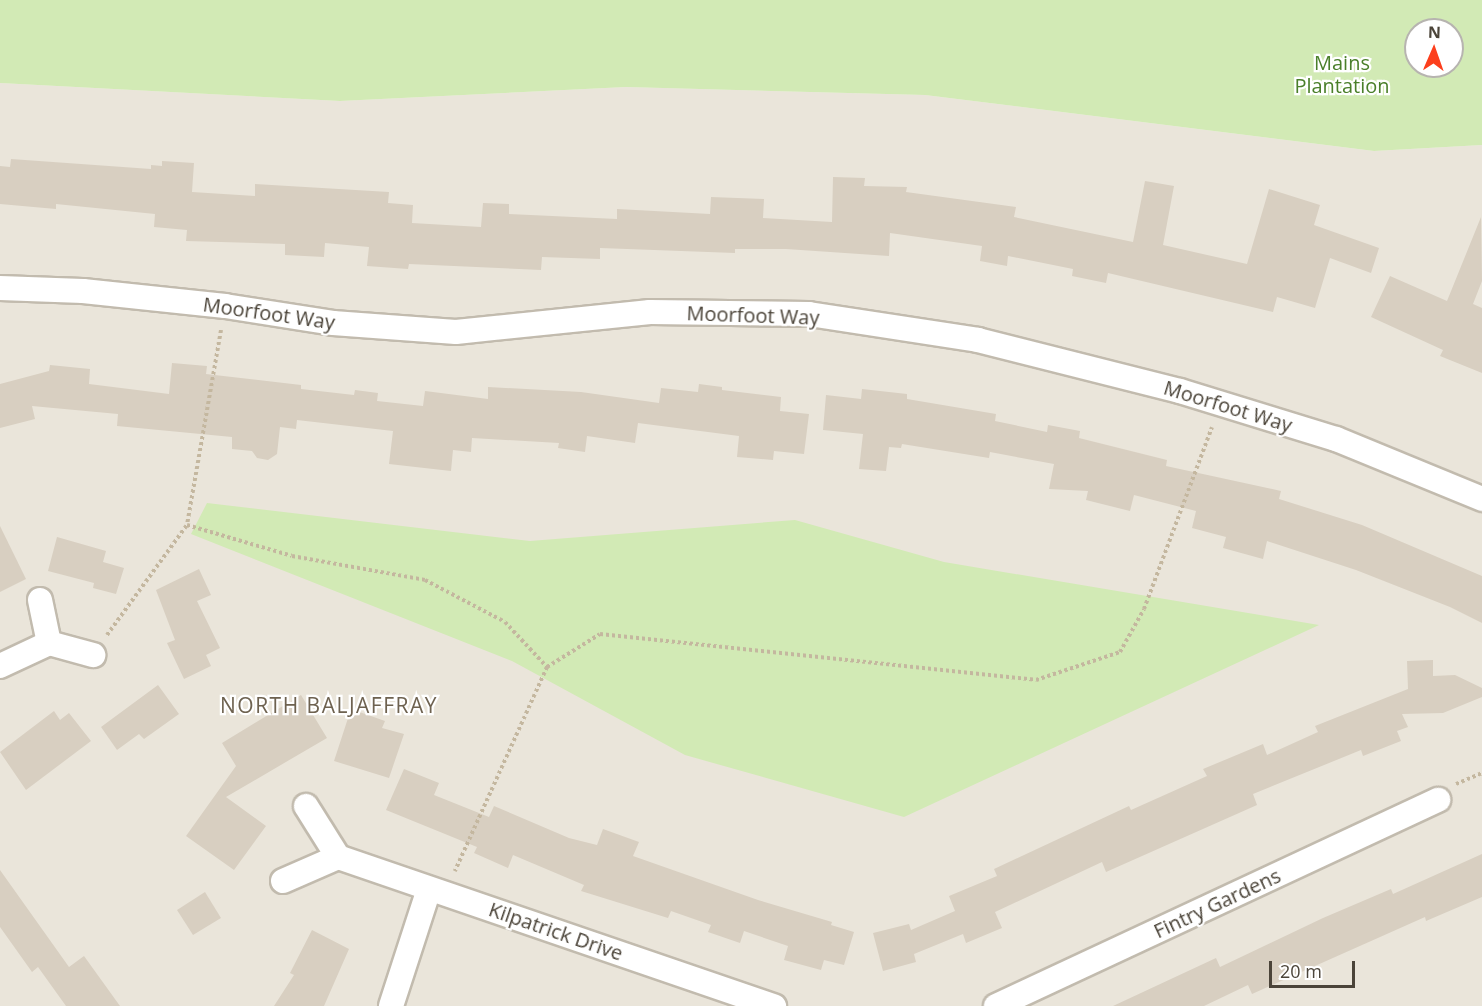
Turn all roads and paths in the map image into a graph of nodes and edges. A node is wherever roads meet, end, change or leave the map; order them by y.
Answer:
1 (0, 288) edge
2 (225, 306) junction
3 (1221, 404) junction
4 (1482, 499) edge
5 (188, 525) junction
6 (40, 600) dead end
7 (49, 643) junction
8 (93, 655) joint
9 (0, 666) edge
10 (547, 667) junction
11 (1438, 800) dead end
12 (306, 806) dead end
13 (338, 857) junction
14 (283, 881) dead end
15 (437, 891) junction
16 (748, 1002) edge
17 (391, 1006) edge
18 (774, 1006) edge
19 (996, 1006) edge

1 - 2 street, Moorfoot Way
2 - 3 street, Moorfoot Way
2 - 5 path
3 - 4 street, Moorfoot Way
3 - 10 path
5 - 8 path
5 - 10 path
6 - 7 street
7 - 8 street
7 - 9 street
10 - 15 path
11 - 19 street, Fintry Gardens
12 - 13 street
13 - 14 street
13 - 15 street, Kilpatrick Drive
15 - 16 street, Kilpatrick Drive
15 - 17 street
16 - 18 street, Kilpatrick Drive

